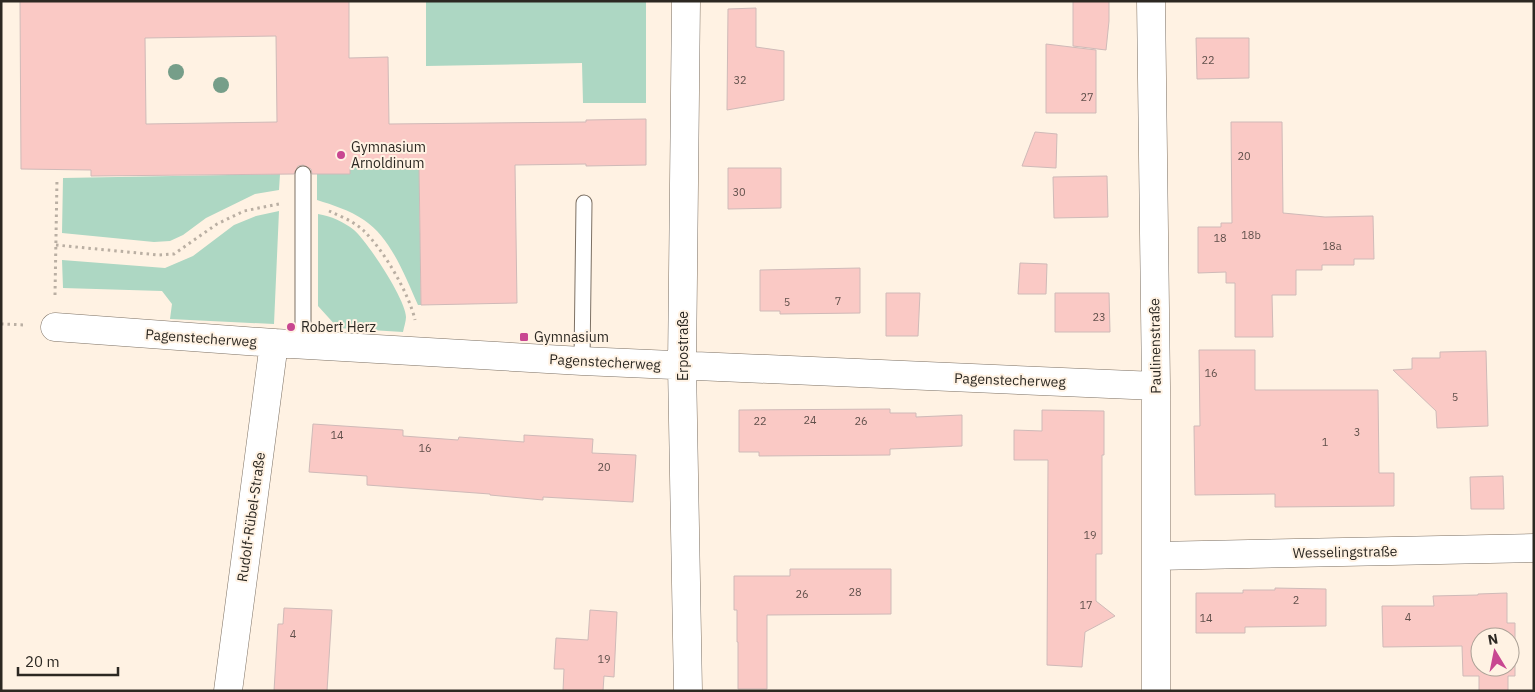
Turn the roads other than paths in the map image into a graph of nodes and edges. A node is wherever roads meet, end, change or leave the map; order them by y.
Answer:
1 (686, 1) edge
2 (1151, 1) edge
3 (303, 174) dead end
4 (584, 203) dead end
5 (55, 327) road end
6 (274, 343) junction
7 (303, 345) junction
8 (582, 361) junction
9 (682, 366) junction
10 (1156, 386) junction
11 (1534, 548) edge
12 (1156, 556) junction
13 (228, 691) edge
14 (688, 691) edge
15 (1156, 691) edge

1 - 9 street, Erpostraße
2 - 10 street, Paulinenstraße
3 - 7 lane
4 - 8 lane
5 - 6 street, Pagenstecherweg
6 - 7 street, Pagenstecherweg
6 - 13 street, Rudolf-Rübel-Straße
7 - 8 street, Pagenstecherweg
8 - 9 street, Pagenstecherweg
9 - 10 street, Pagenstecherweg
9 - 14 street, Erpostraße
10 - 12 street, Paulinenstraße
11 - 12 street, Wesselingstraße
12 - 15 street, Paulinenstraße

